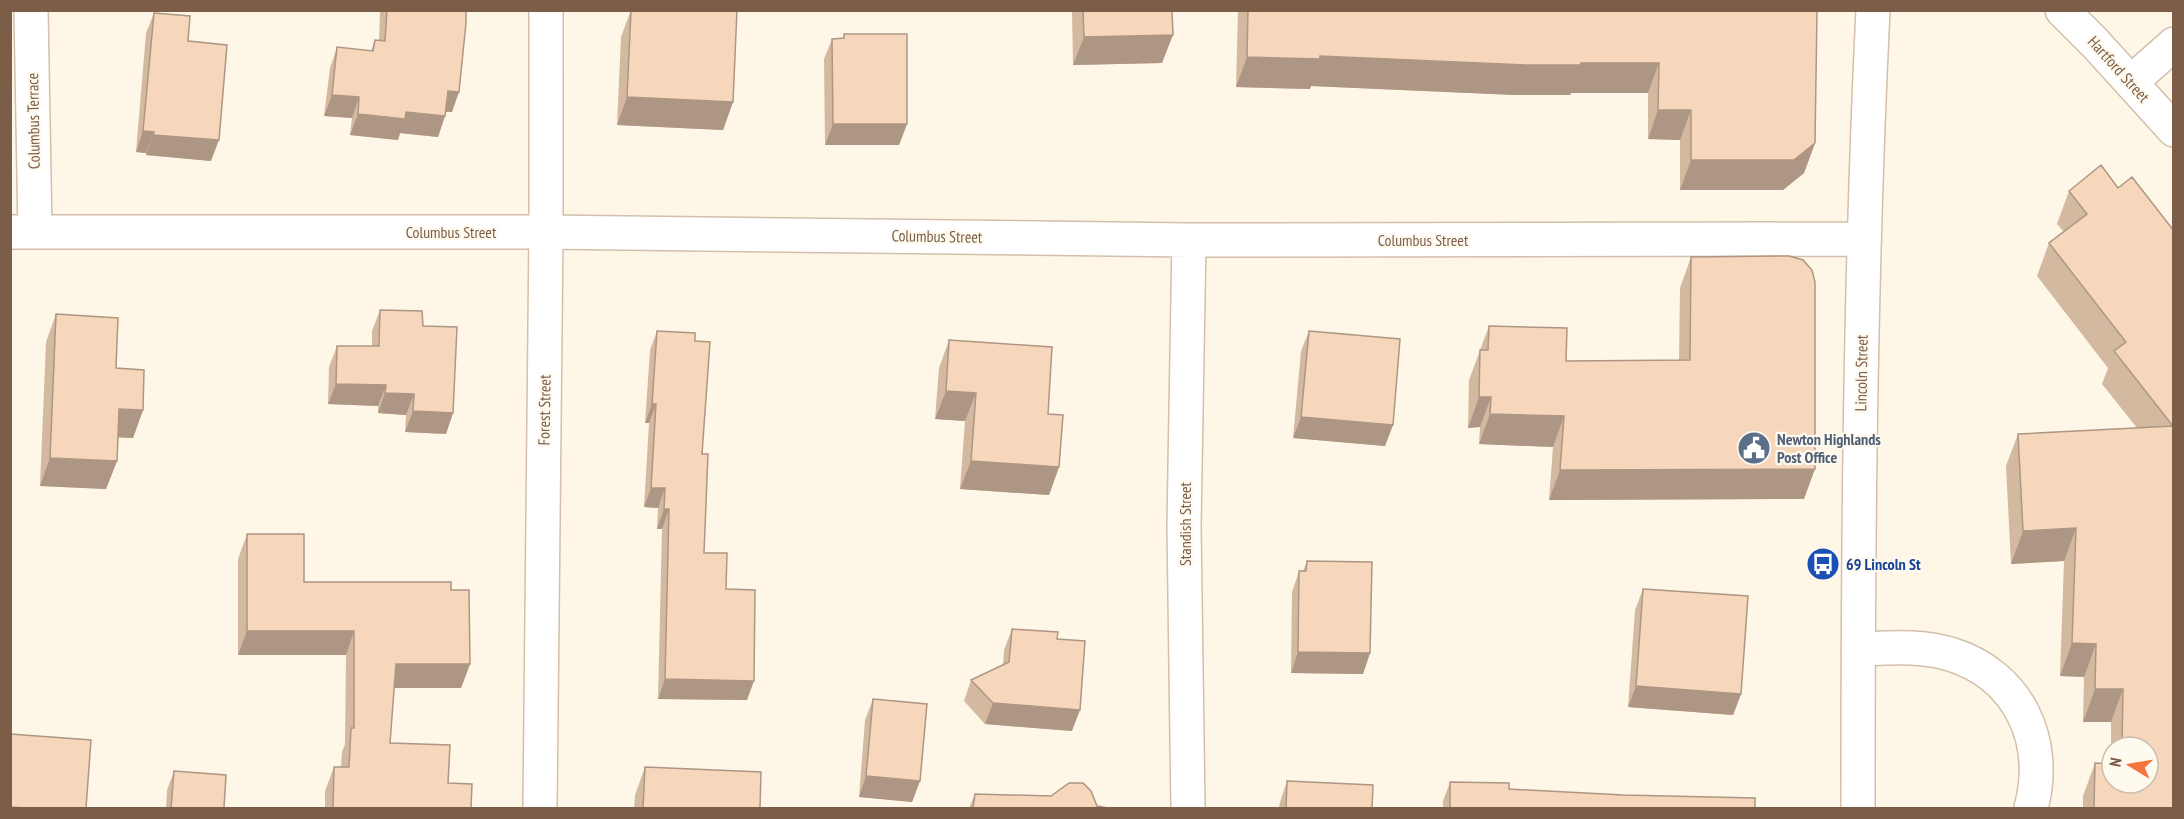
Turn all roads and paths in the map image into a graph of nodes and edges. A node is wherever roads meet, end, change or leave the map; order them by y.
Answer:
1 (31, 10) edge
2 (546, 10) edge
3 (1873, 10) edge
4 (2062, 10) edge
5 (2174, 44) edge
6 (2131, 82) junction
7 (2174, 130) edge
8 (23, 232) edge
9 (546, 232) junction
10 (1863, 239) junction
11 (1189, 240) junction
12 (1858, 649) junction
13 (540, 808) edge
14 (1188, 808) edge
15 (1858, 808) edge
16 (2031, 808) edge

1 - 8 street, Columbus Terrace
2 - 9 street, Forest Street
3 - 10 street, Lincoln Street
4 - 6 street, Hartford Street
5 - 6 street
6 - 7 street, Hartford Street
8 - 9 street, Columbus Street
9 - 11 street, Columbus Street
9 - 13 street, Forest Street
10 - 11 street, Columbus Street
10 - 12 street, Lincoln Street
11 - 14 street, Standish Street
12 - 15 street, Lincoln Street
12 - 16 street

